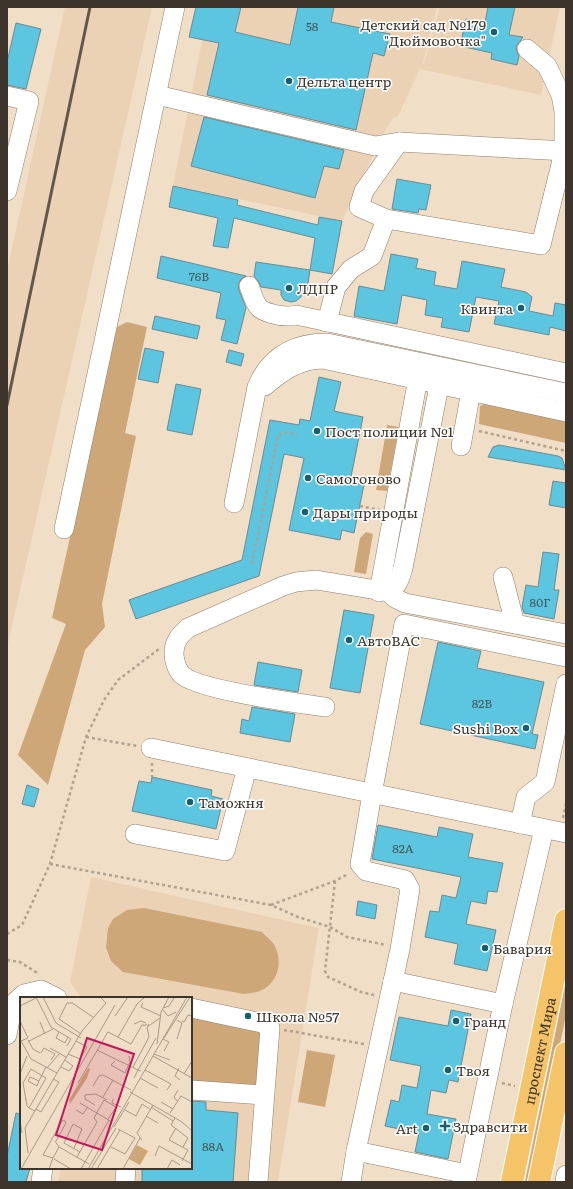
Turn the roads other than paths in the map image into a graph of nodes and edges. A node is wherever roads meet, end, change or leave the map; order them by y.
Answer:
1 (175, 7) edge
2 (527, 49) dead end
3 (157, 95) junction
4 (7, 96) edge
5 (399, 142) junction
6 (565, 152) edge
7 (7, 191) edge
8 (386, 218) junction
9 (249, 286) dead end
10 (327, 322) junction
11 (419, 371) junction
12 (566, 373) edge
13 (441, 376) junction
14 (471, 390) junction
15 (566, 393) edge
16 (566, 412) edge
17 (463, 437) road end
18 (234, 502) dead end
19 (64, 529) dead end
20 (504, 577) dead end
21 (384, 592) junction
22 (514, 624) junction
23 (566, 634) edge
24 (566, 657) edge
25 (566, 684) edge
26 (325, 707) dead end
27 (151, 748) road end
28 (247, 768) junction
29 (372, 794) junction
30 (520, 824) junction
31 (544, 829) junction
32 (566, 833) edge
33 (135, 834) dead end
34 (566, 920) edge
35 (391, 989) junction
36 (52, 996) edge
37 (21, 997) edge
38 (20, 998) edge
39 (503, 1004) junction
40 (192, 1008) edge
41 (7, 1035) edge
42 (566, 1053) edge
43 (192, 1090) edge
44 (264, 1095) junction
45 (356, 1151) junction
46 (43, 1169) edge
47 (126, 1169) edge
48 (566, 1175) edge
49 (467, 1178) edge
50 (41, 1182) edge
51 (125, 1182) edge
52 (258, 1182) edge
53 (351, 1182) edge
54 (512, 1182) edge
55 (539, 1182) edge
56 (565, 1182) edge

1 - 3 lane
2 - 6 lane
3 - 5 lane
3 - 19 lane
4 - 7 lane
5 - 6 lane
5 - 8 lane
6 - 8 lane
8 - 10 lane
9 - 10 lane
10 - 12 lane
11 - 13 lane
11 - 18 lane
11 - 21 lane
13 - 14 lane
13 - 15 lane
13 - 21 lane
14 - 16 lane
14 - 17 lane
20 - 22 lane
21 - 22 lane
21 - 26 lane
22 - 23 lane
24 - 29 lane
25 - 30 lane
27 - 28 lane
28 - 29 lane
28 - 33 lane
29 - 30 lane
29 - 35 lane
30 - 31 lane
31 - 32 lane
31 - 39 lane
34 - 54 main road, проспект Мира
35 - 39 lane
35 - 45 lane
36 - 37 lane
38 - 41 lane
39 - 49 lane
40 - 44 lane
42 - 55 main road, проспект Мира
43 - 44 lane
44 - 52 lane
45 - 49 lane
45 - 53 lane
46 - 50 lane
47 - 51 lane
48 - 56 lane

